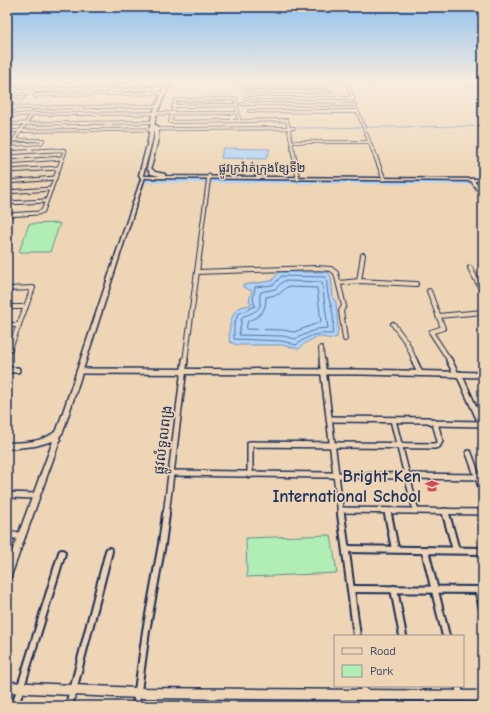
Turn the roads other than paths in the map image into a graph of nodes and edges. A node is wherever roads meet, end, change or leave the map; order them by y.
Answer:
1 (135, 114) edge
2 (156, 114) joint
3 (171, 114) edge
4 (238, 114) edge
5 (358, 114) edge
6 (81, 115) junction
7 (7, 116) edge
8 (31, 116) junction
9 (239, 121) junction
10 (153, 122) junction
11 (77, 123) junction
12 (7, 124) edge
13 (26, 124) junction
14 (289, 128) junction
15 (294, 128) dead end
16 (154, 130) junction
17 (73, 131) junction
18 (7, 132) edge
19 (20, 132) junction
20 (7, 140) edge
21 (14, 140) junction
22 (292, 142) junction
23 (370, 142) junction
24 (7, 145) edge
25 (12, 145) junction
26 (7, 154) edge
27 (62, 158) junction
28 (7, 162) edge
29 (150, 165) junction
30 (58, 168) junction
31 (7, 171) edge
32 (144, 176) junction
33 (171, 176) junction
34 (297, 177) junction
35 (55, 178) junction
36 (383, 178) junction
37 (483, 178) edge
38 (209, 179) junction
39 (472, 180) junction
40 (7, 182) edge
41 (51, 189) junction
42 (7, 192) edge
43 (483, 196) edge
44 (46, 201) junction
45 (7, 203) edge
46 (7, 215) edge
47 (363, 255) dead end
48 (470, 268) dead end
49 (197, 272) junction
50 (359, 281) junction
51 (339, 283) junction
52 (416, 284) dead end
53 (7, 289) edge
54 (429, 291) dead end
55 (483, 291) edge
56 (7, 307) edge
57 (26, 307) junction
58 (483, 312) edge
59 (438, 316) junction
60 (393, 324) dead end
61 (7, 325) edge
62 (19, 325) junction
63 (345, 339) dead end
64 (9, 346) edge
65 (321, 348) dead end
66 (7, 356) edge
67 (7, 370) edge
68 (17, 370) dead end
69 (80, 371) junction
70 (183, 372) junction
71 (323, 372) junction
72 (420, 373) junction
73 (458, 374) junction
74 (483, 375) edge
75 (329, 419) junction
76 (393, 420) junction
77 (434, 423) junction
78 (482, 424) edge
79 (55, 437) junction
80 (332, 445) junction
81 (400, 445) junction
82 (7, 446) edge
83 (469, 453) dead end
84 (171, 474) junction
85 (250, 475) junction
86 (336, 476) junction
87 (408, 476) junction
88 (480, 477) edge
89 (483, 492) edge
90 (7, 495) edge
91 (36, 496) junction
92 (341, 510) junction
93 (387, 511) junction
94 (416, 511) junction
95 (445, 511) junction
96 (483, 512) edge
97 (7, 535) edge
98 (22, 536) junction
99 (346, 549) junction
100 (395, 549) junction
101 (425, 550) junction
102 (456, 550) junction
103 (108, 551) dead end
104 (483, 551) edge
105 (62, 553) dead end
106 (7, 576) edge
107 (351, 589) junction
108 (394, 589) junction
109 (434, 590) junction
110 (480, 590) edge
111 (483, 608) edge
112 (357, 635) edge
113 (403, 635) edge
114 (446, 635) edge
115 (7, 687) edge
116 (21, 687) junction
117 (73, 690) junction
118 (364, 690) edge
119 (460, 691) edge
120 (138, 693) junction
121 (483, 696) edge
122 (15, 706) edge
123 (69, 706) edge
124 (136, 706) edge

1 - 6 street
2 - 10 main road
2 - 16 main road
3 - 9 street
4 - 9 street
5 - 23 street
6 - 8 street
6 - 11 street
7 - 8 street
8 - 13 street
9 - 14 street
10 - 11 street
10 - 16 main road
11 - 13 street
11 - 17 street
12 - 13 street
13 - 19 street
14 - 15 street
14 - 16 street
14 - 22 street
16 - 17 street
16 - 29 main road
16 - 32 main road
17 - 19 street
18 - 19 street
19 - 21 street
20 - 21 street
21 - 25 street
21 - 25 street
22 - 23 street
22 - 34 street
23 - 36 street
24 - 25 street
25 - 26 street
26 - 27 street
27 - 28 street
27 - 30 street
29 - 32 main road
29 - 33 main road, ផ្លូវក្រវ៉ាត់ក្រុងខ្សែទី២
30 - 31 street
30 - 35 street
32 - 33 main road
32 - 38 main road, ផ្លូវក្រវ៉ាត់ក្រុងខ្សែទី២
32 - 69 street
33 - 38 main road, ផ្លូវក្រវ៉ាត់ក្រុងខ្សែទី២
34 - 36 main road, ផ្លូវក្រវ៉ាត់ក្រុងខ្សែទី២
34 - 38 main road, ផ្លូវក្រវ៉ាត់ក្រុងខ្សែទី២
35 - 40 street
35 - 41 street
36 - 39 main road, ផ្លូវក្រវ៉ាត់ក្រុងខ្សែទី២
37 - 39 main road, ផ្លូវក្រវ៉ាត់ក្រុងខ្សែទី២
38 - 49 street, ផ្លូវលំទួលពង្រ
39 - 43 street
41 - 42 street
41 - 44 street
44 - 45 street
44 - 46 street
47 - 50 street
48 - 55 street
49 - 51 street
49 - 70 street, ផ្លូវលំទួលពង្រ
50 - 51 street
50 - 52 street
51 - 63 street
53 - 57 street
54 - 59 street
56 - 57 street
57 - 62 street
58 - 59 street
59 - 73 street
60 - 72 street
61 - 62 street
62 - 64 street
64 - 66 street
65 - 71 street
67 - 68 street
69 - 70 street
69 - 79 street
70 - 71 street
70 - 84 street, ផ្លូវលំទួលពង្រ
71 - 72 street
71 - 75 street
72 - 73 street
73 - 74 street
73 - 78 street
75 - 76 street
75 - 80 street
76 - 77 street
76 - 81 street
77 - 78 street
77 - 81 street
79 - 82 street
79 - 91 street
80 - 81 street
80 - 85 street
80 - 86 street
81 - 87 street
83 - 88 street
84 - 85 street
84 - 120 street, ផ្លូវលំទួលពង្រ
85 - 86 street
86 - 87 street
86 - 92 street
87 - 88 street
87 - 94 street
88 - 89 street
90 - 91 street
91 - 98 street
92 - 93 street
92 - 99 street
93 - 94 street
93 - 100 street
94 - 95 street
95 - 96 street
95 - 102 street
97 - 98 street
98 - 106 street
99 - 100 street
99 - 107 street
100 - 101 street
101 - 102 street
101 - 109 street
102 - 104 street
103 - 117 street
105 - 116 street
107 - 108 street
107 - 112 street
108 - 109 street
108 - 113 street
109 - 110 street
109 - 114 street
110 - 111 street
115 - 116 street
116 - 117 street
116 - 122 street
117 - 120 street
117 - 123 street
118 - 119 street
118 - 120 street
119 - 121 street
120 - 124 street, ផ្លូវលំទួលពង្រ

